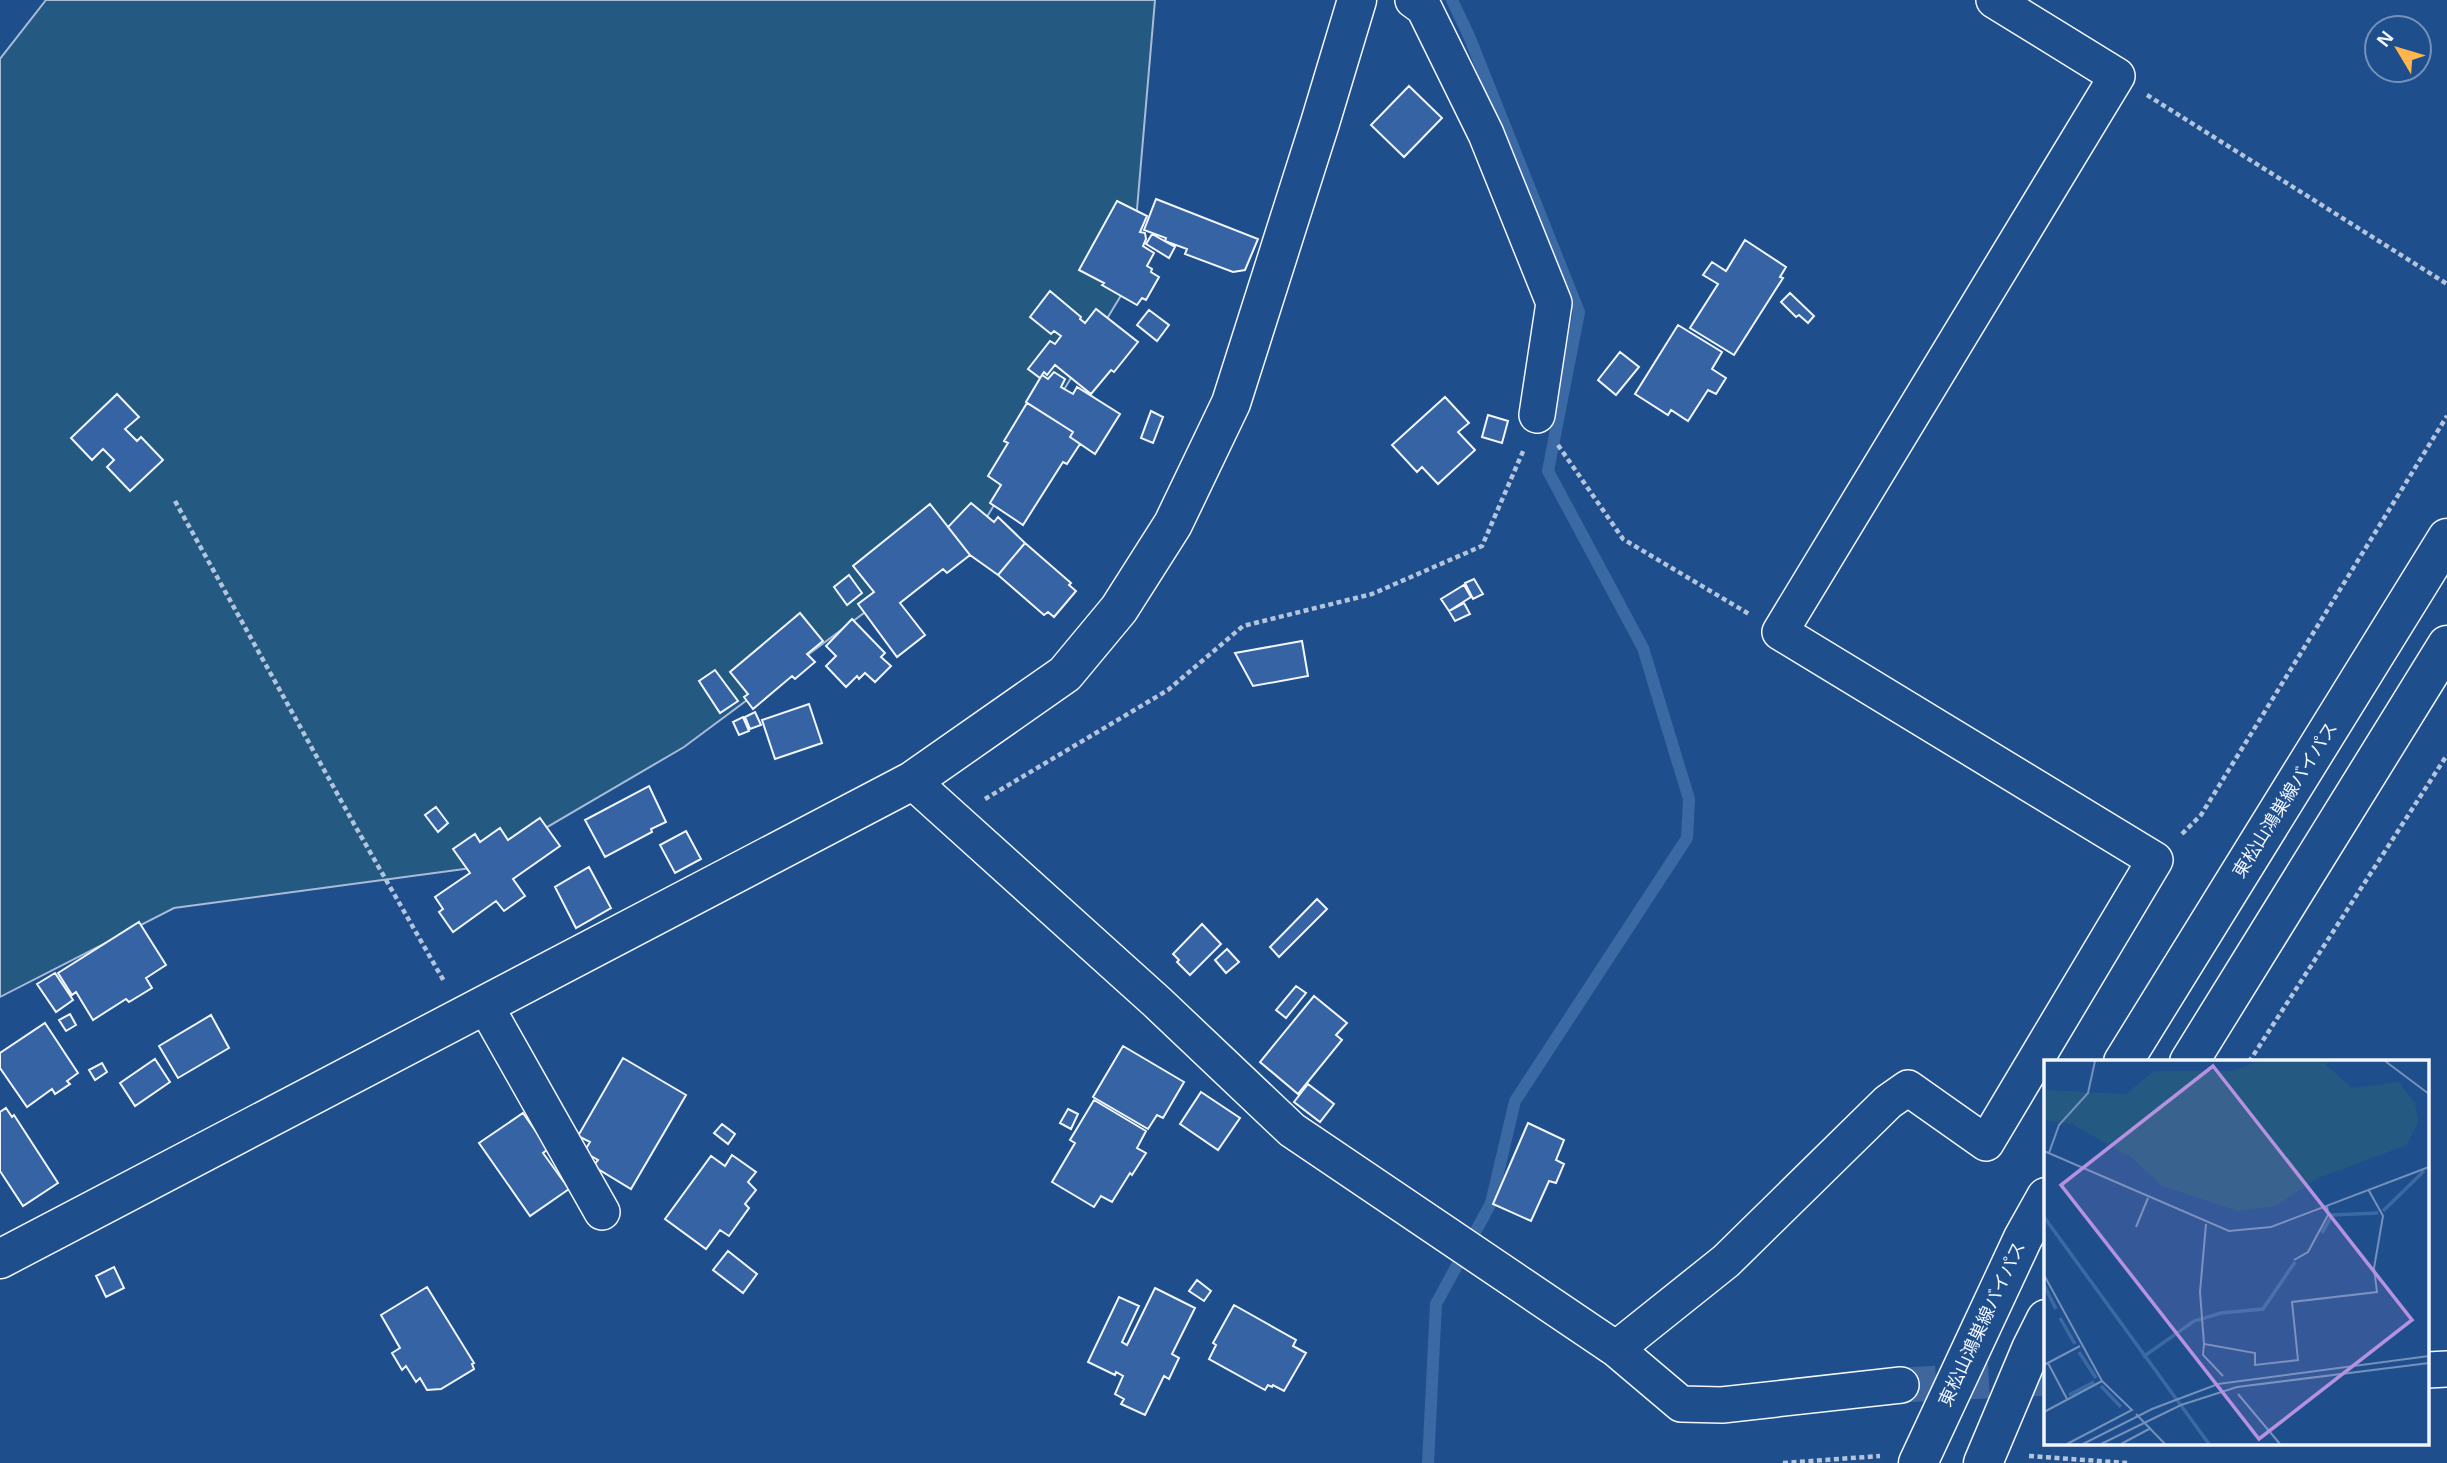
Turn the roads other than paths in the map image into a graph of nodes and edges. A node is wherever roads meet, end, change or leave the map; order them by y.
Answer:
1 (1357, 0) edge
2 (1413, 0) edge
3 (1994, 0) edge
4 (1537, 415) road end
5 (2447, 538) edge
6 (2447, 645) edge
7 (912, 780) junction
8 (475, 1011) junction
9 (2124, 1060) edge
10 (2190, 1060) edge
11 (2044, 1201) edge
12 (602, 1212) dead end
13 (0, 1259) edge
14 (2044, 1324) edge
15 (1616, 1349) junction
16 (1901, 1385) tunnel mouth
17 (1920, 1458) edge
18 (1985, 1458) edge

1 - 7 street
2 - 4 street
3 - 15 street
5 - 9 street, 東松山鴻巣線バイパス
6 - 10 street
7 - 8 street
7 - 15 street
8 - 12 street
8 - 13 street
11 - 17 street, 東松山鴻巣線バイパス
14 - 18 street
15 - 16 street

